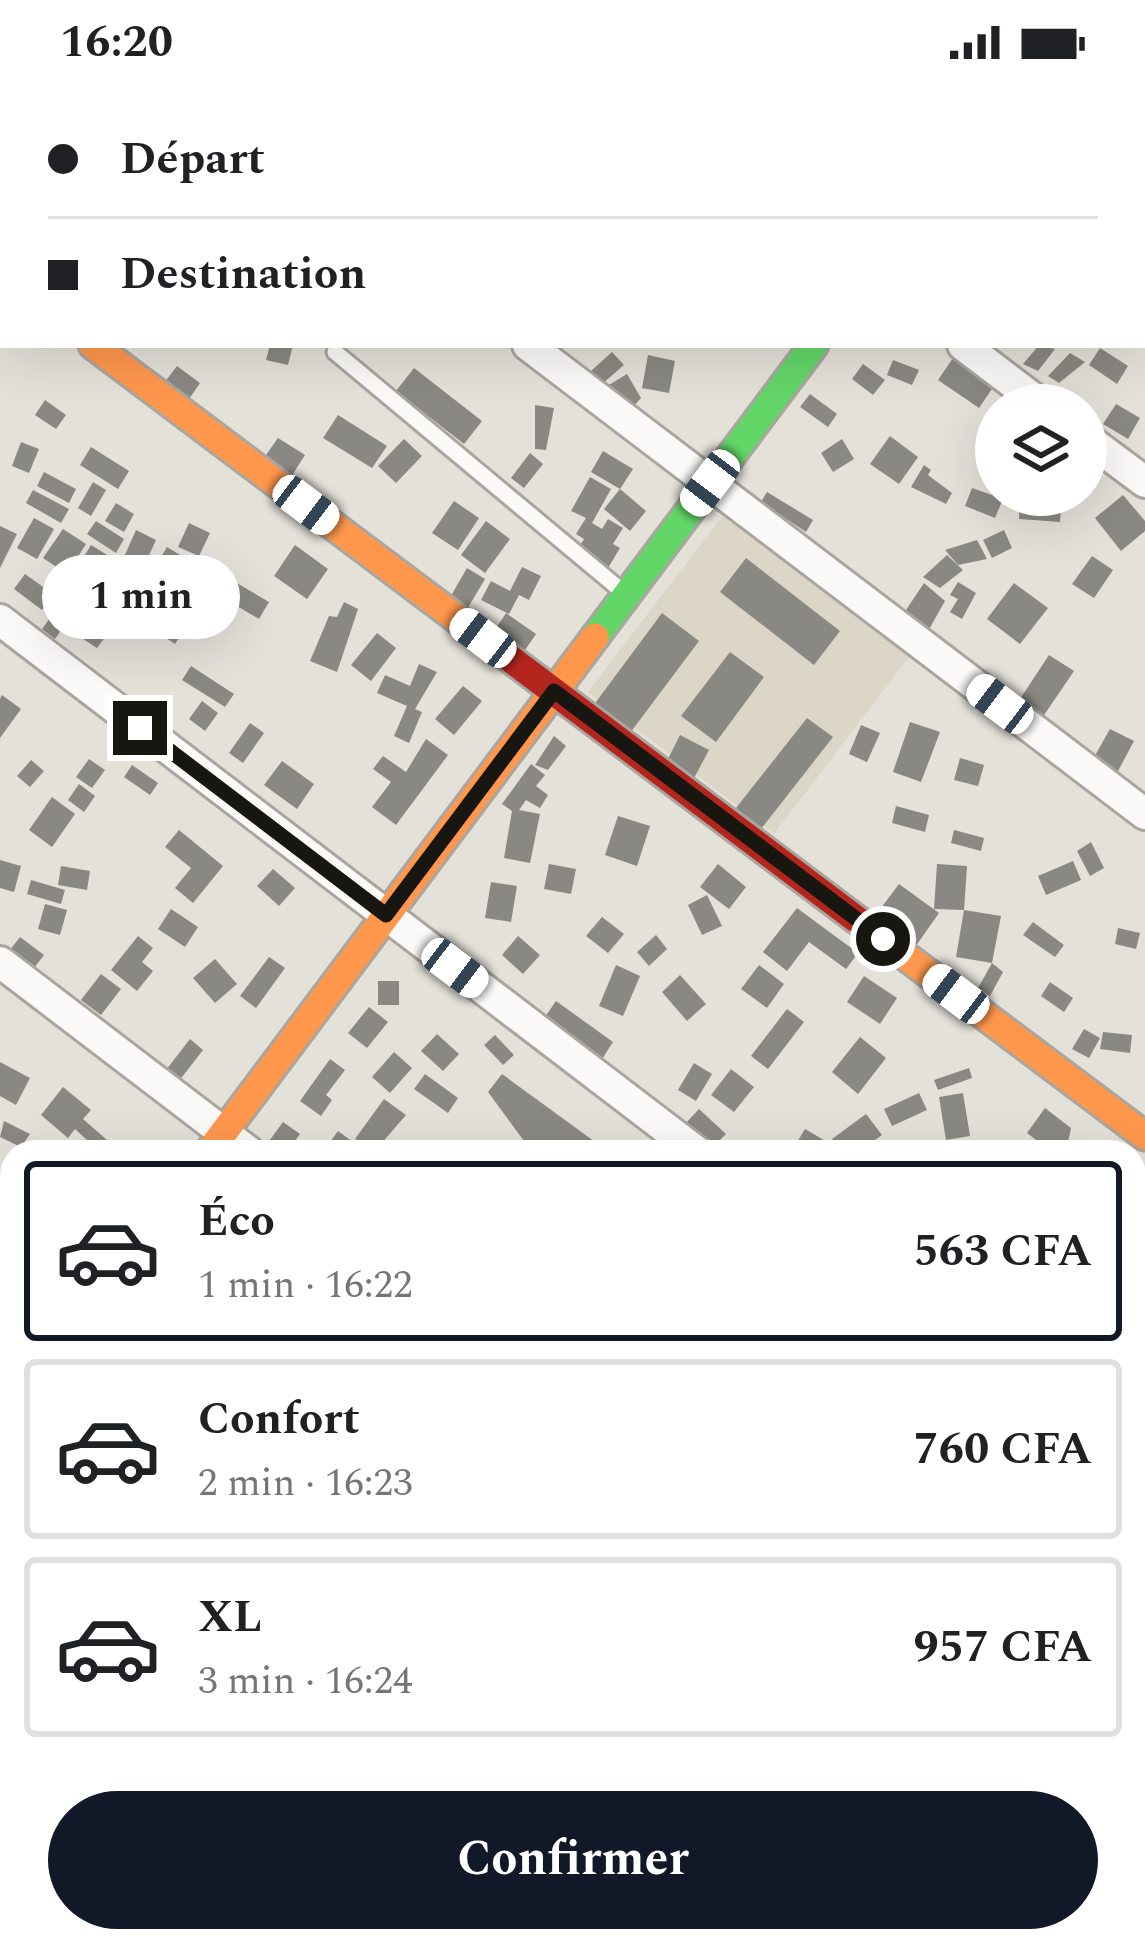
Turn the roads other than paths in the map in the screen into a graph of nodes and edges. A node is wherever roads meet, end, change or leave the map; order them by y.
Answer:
1 (97, 348) edge
2 (532, 348) edge
3 (812, 348) edge
4 (967, 348) edge
5 (335, 352) dead end
6 (1014, 384) edge
7 (1107, 454) edge
8 (1145, 482) edge
9 (710, 483) junction
10 (626, 595) junction
11 (0, 620) edge
12 (554, 691) junction
13 (1145, 814) edge
14 (386, 915) junction
15 (0, 962) edge
16 (1145, 1136) edge
17 (214, 1140) edge
18 (217, 1140) edge
19 (681, 1140) edge

1 - 12 street
2 - 9 street
3 - 9 street
4 - 6 street
5 - 10 lane
7 - 8 street
9 - 10 street
9 - 13 street
10 - 12 street
11 - 14 street
12 - 14 street
12 - 16 street
14 - 18 street
14 - 19 street
15 - 17 street

